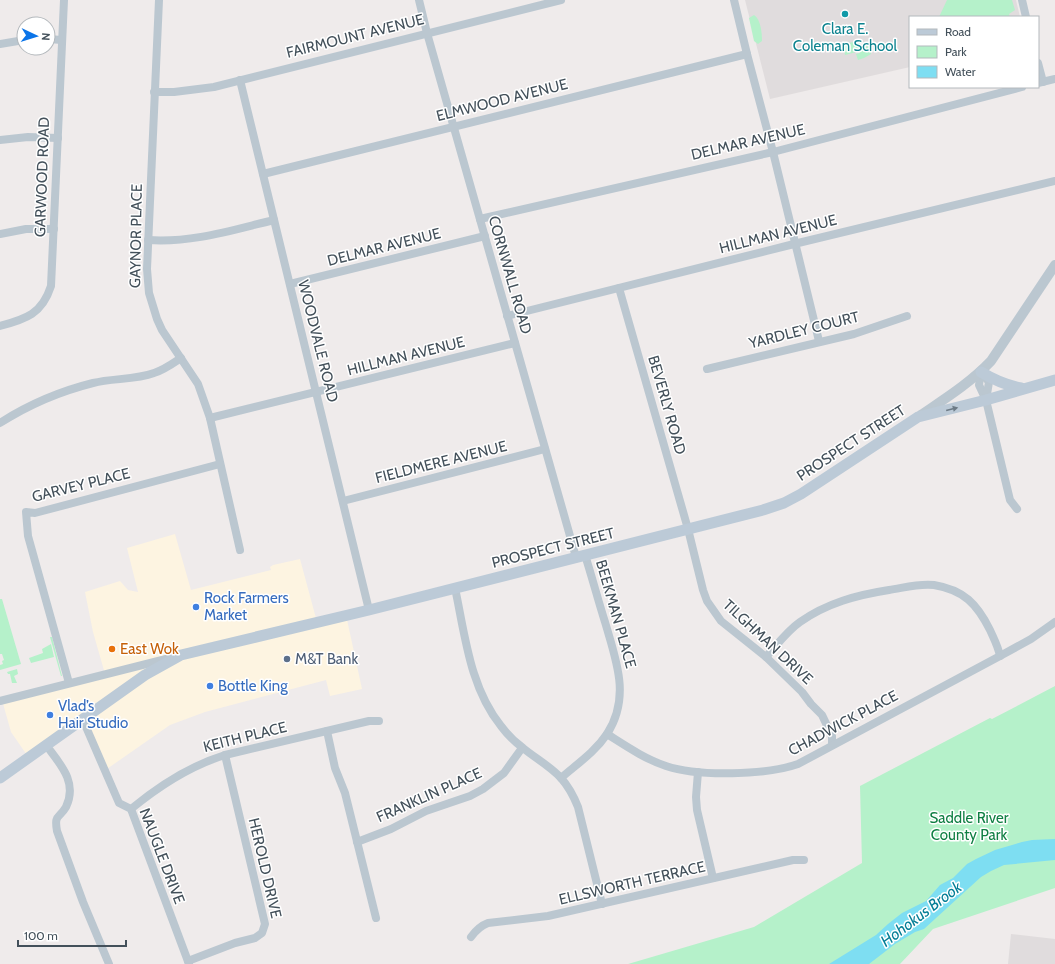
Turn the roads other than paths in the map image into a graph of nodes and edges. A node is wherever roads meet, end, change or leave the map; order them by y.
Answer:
1 (64, 0) edge
2 (168, 0) edge
3 (420, 0) edge
4 (561, 0) edge
5 (734, 0) edge
6 (1022, 0) edge
7 (159, 1) edge
8 (1026, 16) edge
9 (427, 33) junction
10 (56, 40) edge
11 (62, 40) junction
12 (16, 41) edge
13 (0, 44) edge
14 (747, 54) junction
15 (1055, 79) edge
16 (240, 80) junction
17 (1040, 82) edge
18 (1018, 88) edge
19 (154, 92) junction
20 (453, 126) junction
21 (58, 138) junction
22 (0, 140) edge
23 (773, 152) junction
24 (263, 174) junction
25 (1055, 181) edge
26 (480, 219) junction
27 (274, 220) junction
28 (54, 229) junction
29 (0, 234) edge
30 (485, 236) junction
31 (148, 240) junction
32 (794, 244) junction
33 (1055, 266) edge
34 (290, 284) junction
35 (619, 288) junction
36 (507, 316) junction
37 (907, 316) dead end
38 (0, 326) edge
39 (819, 341) junction
40 (515, 343) junction
41 (181, 358) junction
42 (707, 369) dead end
43 (980, 372) junction
44 (1055, 380) edge
45 (1023, 388) junction
46 (316, 392) junction
47 (986, 400) junction
48 (918, 417) junction
49 (210, 418) junction
50 (0, 423) edge
51 (545, 449) junction
52 (220, 464) junction
53 (343, 501) junction
54 (1017, 509) dead end
55 (688, 529) junction
56 (240, 550) dead end
57 (581, 556) junction
58 (455, 588) junction
59 (369, 610) junction
60 (1055, 622) edge
61 (181, 655) junction
62 (1000, 656) junction
63 (766, 657) junction
64 (69, 683) junction
65 (0, 701) edge
66 (83, 720) junction
67 (379, 722) dead end
68 (327, 731) junction
69 (607, 734) junction
70 (832, 745) junction
71 (46, 746) junction
72 (522, 748) junction
73 (225, 755) junction
74 (698, 772) junction
75 (0, 778) edge
76 (561, 778) junction
77 (130, 810) junction
78 (357, 842) junction
79 (804, 860) dead end
80 (713, 878) junction
81 (602, 904) junction
82 (376, 918) dead end
83 (471, 937) dead end
84 (188, 962) edge
85 (109, 964) edge

1 - 11 street, GARWOOD ROAD
2 - 7 street
3 - 9 street, CORNWALL ROAD
4 - 9 street, FAIRMOUNT AVENUE
5 - 14 street
6 - 8 street
7 - 19 street, GAYNOR PLACE
9 - 16 street, FAIRMOUNT AVENUE
9 - 20 street, CORNWALL ROAD
10 - 11 street
11 - 21 street, GARWOOD ROAD
12 - 13 street
14 - 20 street, ELMWOOD AVENUE
14 - 23 street
15 - 17 street
16 - 19 street, FAIRMOUNT AVENUE
16 - 24 street, WOODVALE ROAD
18 - 23 street, DELMAR AVENUE
19 - 31 street, GAYNOR PLACE
20 - 24 street, ELMWOOD AVENUE
20 - 26 street, CORNWALL ROAD
21 - 22 street
21 - 28 street, GARWOOD ROAD
23 - 26 street, DELMAR AVENUE
23 - 32 street
24 - 27 street, WOODVALE ROAD
25 - 32 street, HILLMAN AVENUE
26 - 30 street, CORNWALL ROAD
27 - 31 street
27 - 34 street, WOODVALE ROAD
28 - 29 street
28 - 38 street, GARWOOD ROAD
30 - 34 street, DELMAR AVENUE
30 - 36 street, CORNWALL ROAD
31 - 41 street, GAYNOR PLACE
32 - 35 street, HILLMAN AVENUE
32 - 39 street
33 - 43 street
34 - 46 street, WOODVALE ROAD
35 - 36 street, HILLMAN AVENUE
35 - 55 street, BEVERLY ROAD
36 - 40 street, CORNWALL ROAD
37 - 39 street, YARDLEY COURT
39 - 42 street, YARDLEY COURT
40 - 46 street, HILLMAN AVENUE
40 - 51 street, CORNWALL ROAD
41 - 49 street, GAYNOR PLACE
41 - 50 street
43 - 45 main road, PROSPECT STREET
43 - 47 street
43 - 48 street
44 - 45 main road, PROSPECT STREET
45 - 47 main road, PROSPECT STREET
46 - 49 street, HILLMAN AVENUE
46 - 53 street, WOODVALE ROAD
48 -> 47 main road, PROSPECT STREET
47 - 54 street
48 - 55 main road, PROSPECT STREET
49 - 52 street, GAYNOR PLACE
51 - 53 street, FIELDMERE AVENUE
51 - 57 street, CORNWALL ROAD
52 - 56 street, GAYNOR PLACE
52 - 64 street, GARVEY PLACE
53 - 59 street, WOODVALE ROAD
55 - 57 main road, PROSPECT STREET
55 - 63 street, TILGHMAN DRIVE
57 - 58 main road, PROSPECT STREET
57 - 69 street, BEEKMAN PLACE
58 - 59 main road, PROSPECT STREET
58 - 72 street
59 - 61 main road, PROSPECT STREET
60 - 62 street, CHADWICK PLACE
61 - 64 street, PROSPECT STREET
61 - 66 main road
62 - 63 street
62 - 70 street, CHADWICK PLACE
63 - 70 street, TILGHMAN DRIVE
64 - 65 street, PROSPECT STREET
66 - 71 main road
66 - 77 street, NAUGLE DRIVE
67 - 68 street, KEITH PLACE
68 - 73 street, KEITH PLACE
68 - 78 street
69 - 74 street, CHADWICK PLACE
69 - 76 street, BEEKMAN PLACE
70 - 74 street, CHADWICK PLACE
71 - 75 main road
71 - 85 street
72 - 76 street
72 - 78 street, FRANKLIN PLACE
73 - 77 street, KEITH PLACE
73 - 84 street, HEROLD DRIVE
74 - 80 street
76 - 81 street
77 - 84 street, NAUGLE DRIVE
78 - 82 street
79 - 80 street, ELLSWORTH TERRACE
80 - 81 street, ELLSWORTH TERRACE
81 - 83 street, ELLSWORTH TERRACE

